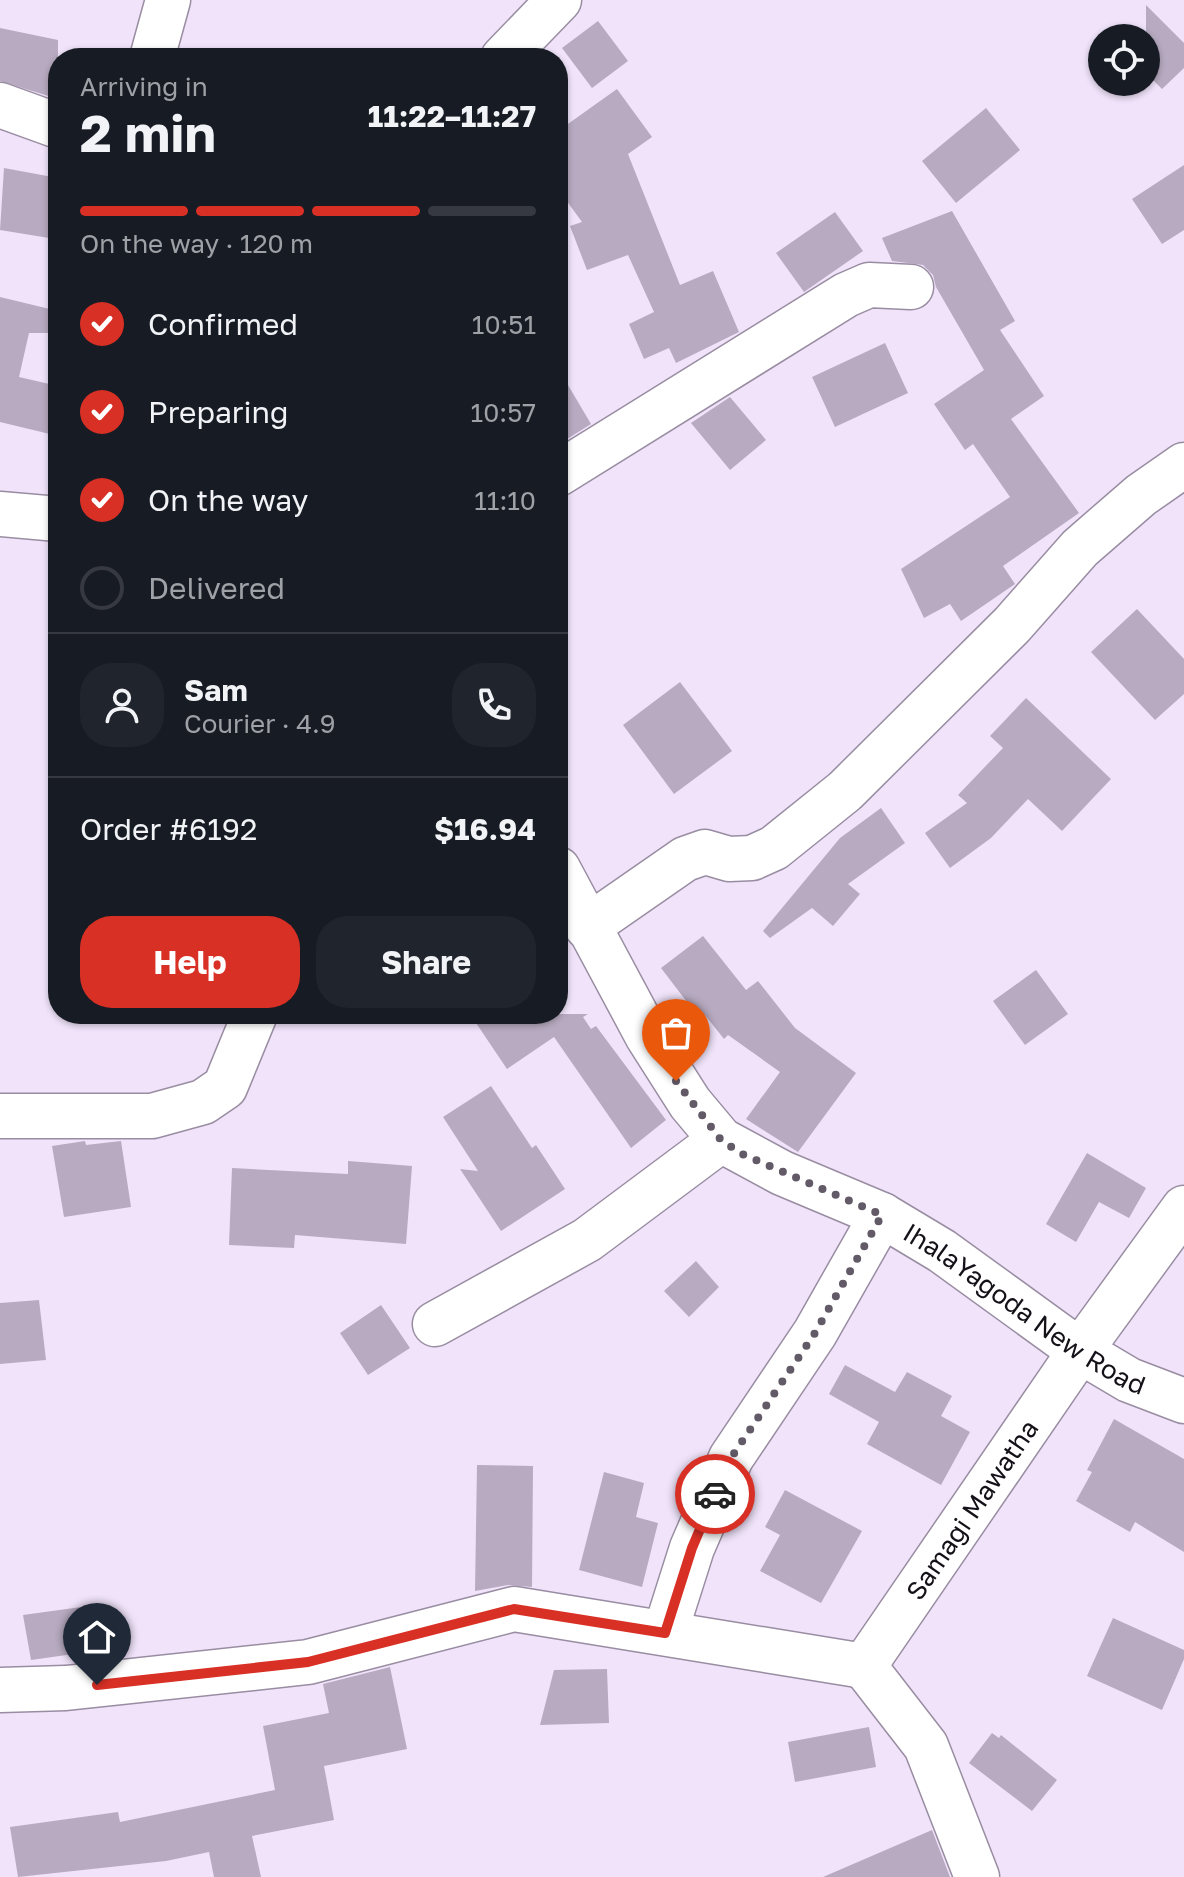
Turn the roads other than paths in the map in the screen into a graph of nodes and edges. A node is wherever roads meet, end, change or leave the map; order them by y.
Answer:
1 (168, 0) edge
2 (559, 0) edge
3 (155, 48) edge
4 (513, 48) edge
5 (0, 105) edge
6 (48, 122) edge
7 (911, 287) dead end
8 (1184, 465) edge
9 (568, 468) edge
10 (0, 514) edge
11 (48, 518) edge
12 (568, 889) edge
13 (587, 927) junction
14 (251, 1024) edge
15 (0, 1116) edge
16 (721, 1140) junction
17 (1184, 1208) edge
18 (882, 1215) junction
19 (435, 1324) dead end
20 (1080, 1351) junction
21 (1184, 1401) edge
22 (665, 1633) junction
23 (864, 1666) junction
24 (0, 1690) edge
25 (977, 1877) edge

1 - 3 street
2 - 4 street
5 - 6 street
7 - 9 street
8 - 13 street
10 - 11 street
12 - 13 street, IhalaYagoda New Road
13 - 16 street, IhalaYagoda New Road
14 - 15 street
16 - 18 street, IhalaYagoda New Road
16 - 19 street
17 - 20 street, Samagi Mawatha
18 - 20 street, IhalaYagoda New Road
18 - 22 street
20 - 21 street, IhalaYagoda New Road
20 - 23 street, Samagi Mawatha
22 - 23 street
22 - 24 street
23 - 25 street

